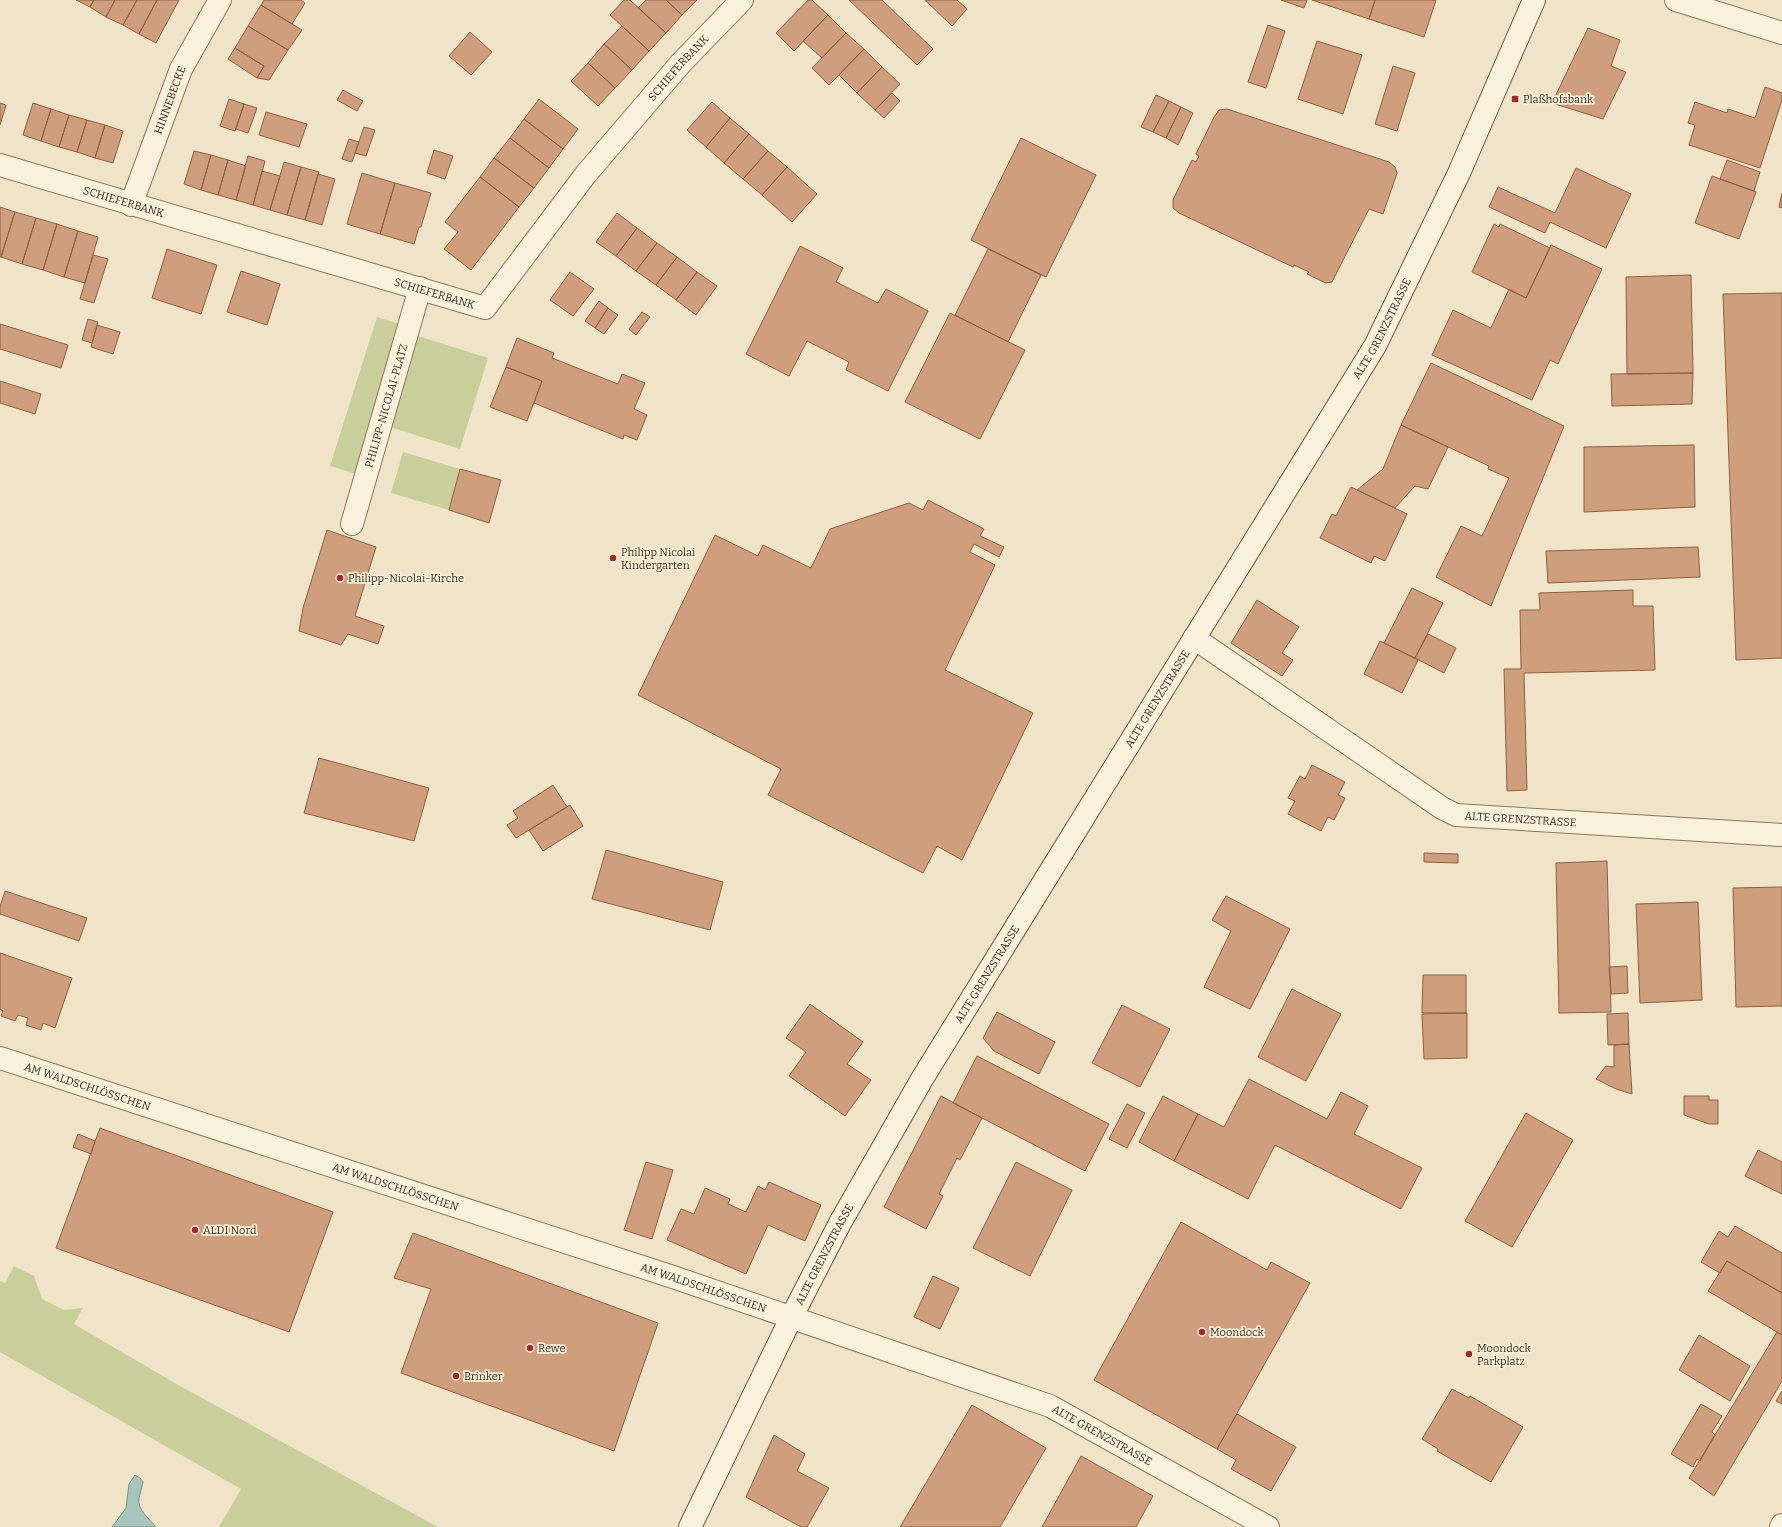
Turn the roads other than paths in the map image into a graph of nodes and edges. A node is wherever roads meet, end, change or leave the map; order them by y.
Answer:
1 (220, 0) edge
2 (742, 0) edge
3 (1534, 0) edge
4 (1676, 0) edge
5 (1782, 33) edge
6 (0, 166) edge
7 (131, 204) junction
8 (420, 288) junction
9 (352, 524) dead end
10 (1194, 638) junction
11 (1782, 835) edge
12 (0, 1058) edge
13 (791, 1318) junction
14 (690, 1527) edge
15 (1268, 1527) edge

1 - 7 street, HINNEBECKE
2 - 8 street, SCHIEFERBANK
3 - 10 street, ALTE GRENZSTRASSE
4 - 5 street
6 - 7 street, SCHIEFERBANK
7 - 8 street, SCHIEFERBANK
8 - 9 street, PHILIPP-NICOLAI-PLATZ
10 - 11 street, ALTE GRENZSTRASSE
10 - 13 street, ALTE GRENZSTRASSE
12 - 13 street, AM WALDSCHLÖSSCHEN
13 - 14 street, ALTE GRENZSTRASSE
13 - 15 street, ALTE GRENZSTRASSE

